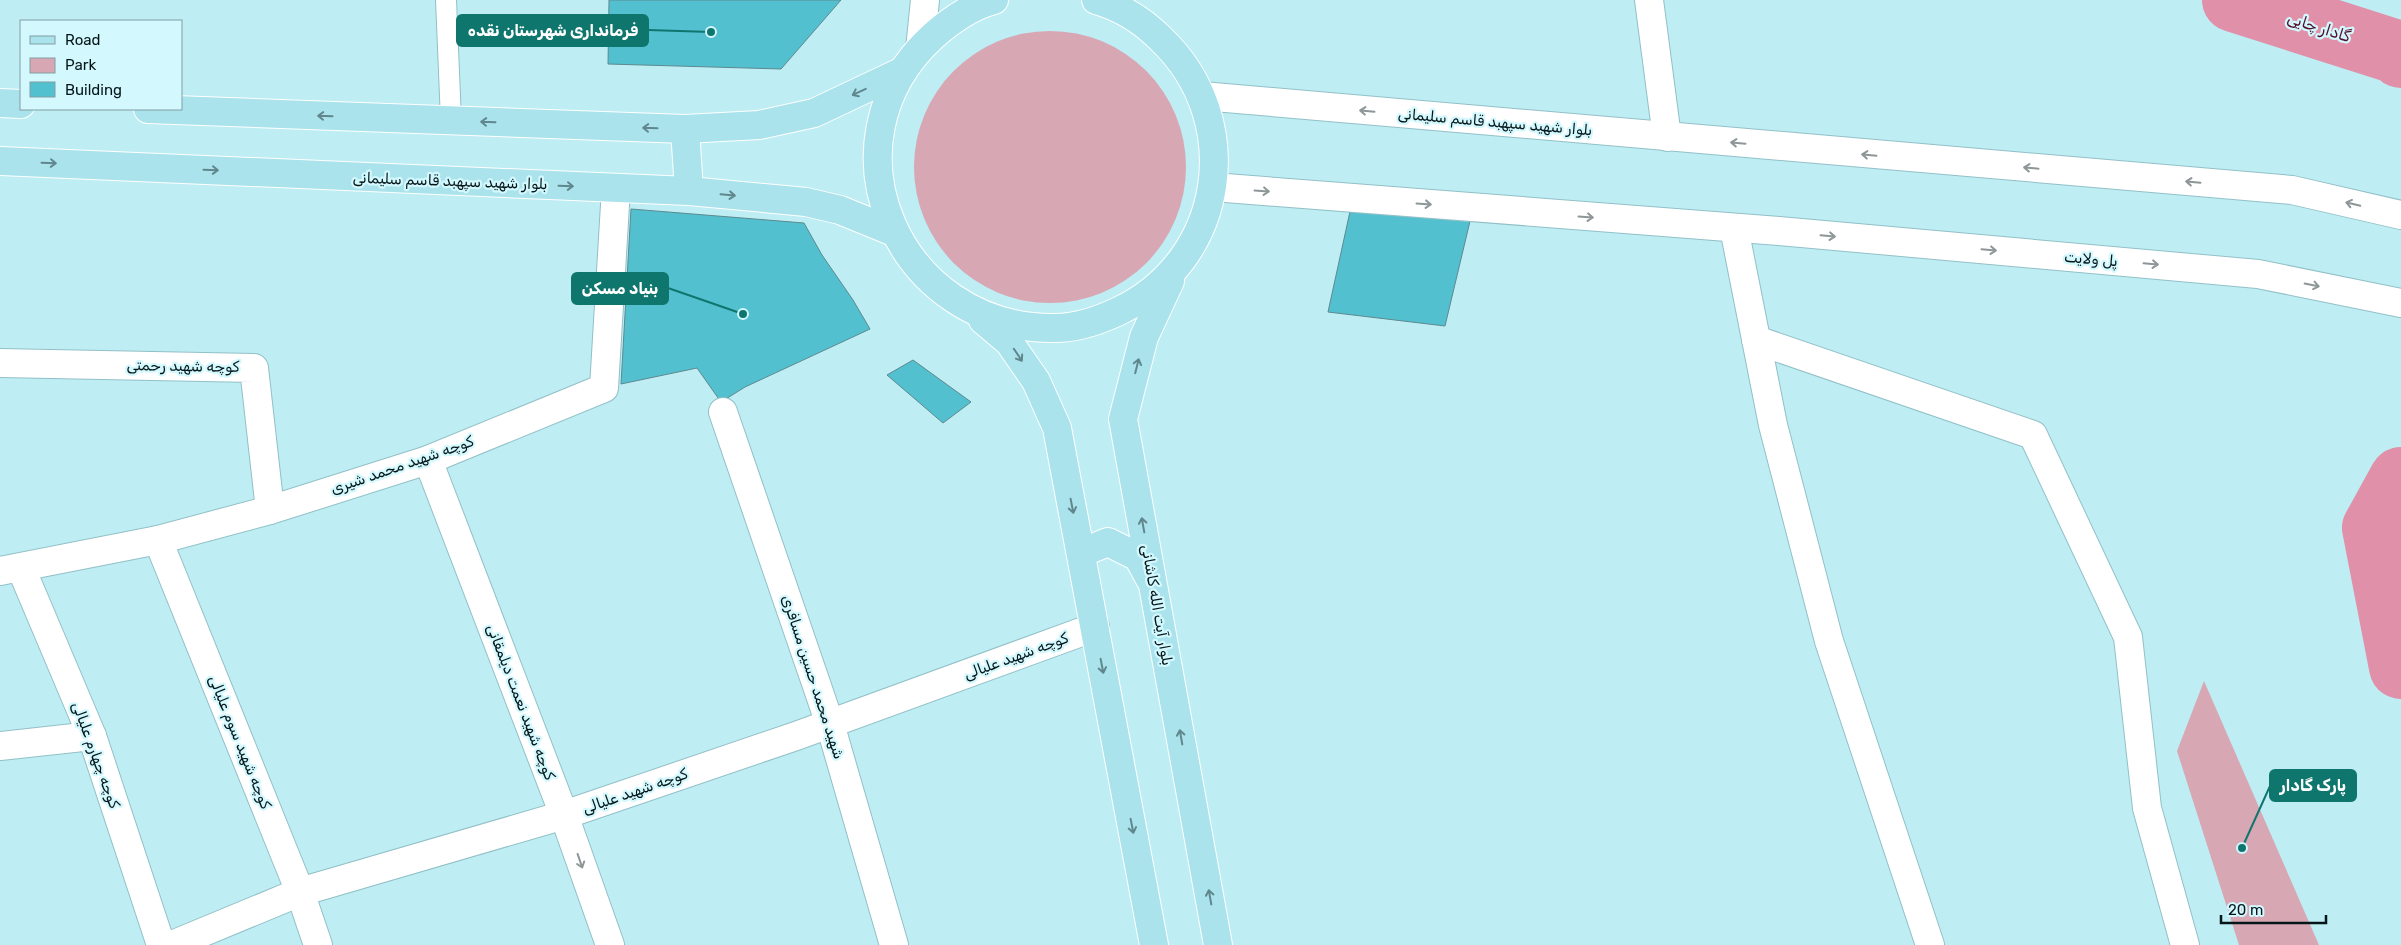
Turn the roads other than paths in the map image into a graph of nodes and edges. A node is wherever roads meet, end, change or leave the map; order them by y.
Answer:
1 (446, 0) edge
2 (926, 0) edge
3 (994, 0) edge
4 (1096, 0) edge
5 (1114, 0) edge
6 (1649, 0) edge
7 (1146, 24) junction
8 (920, 49) junction
9 (903, 71) junction
10 (1202, 96) junction
11 (0, 103) edge
12 (20, 104) edge
13 (176, 110) edge
14 (451, 120) junction
15 (685, 129) junction
16 (1667, 137) junction
17 (0, 161) edge
18 (1213, 187) junction
19 (616, 188) junction
20 (688, 192) junction
21 (2401, 215) edge
22 (1734, 228) junction
23 (894, 232) junction
24 (1174, 271) junction
25 (2401, 303) edge
26 (970, 310) junction
27 (1756, 340) junction
28 (0, 363) edge
29 (723, 412) dead end
30 (428, 460) junction
31 (270, 510) junction
32 (158, 540) junction
33 (1081, 554) junction
34 (11, 570) edge
35 (1154, 585) junction
36 (1095, 627) junction
37 (830, 724) junction
38 (92, 736) junction
39 (0, 746) edge
40 (564, 815) junction
41 (300, 892) junction
42 (161, 945) edge
43 (172, 945) edge
44 (318, 945) edge
45 (610, 945) edge
46 (894, 945) edge
47 (1154, 945) edge
48 (1218, 945) edge
49 (1930, 945) edge
50 (2186, 945) edge

1 - 14 lane
2 - 8 street
3 - 8 main road
4 - 7 main road
5 - 7 street
6 - 16 street
7 - 10 main road
8 - 9 main road
9 -> 15 main road
9 - 23 main road
16 -> 10 street, بلوار شهید سپهبد قاسم سلیمانی
10 - 18 main road
11 - 12 main road
14 -> 13 main road
15 -> 14 main road
15 - 20 main road
21 -> 16 street, بلوار شهید سپهبد قاسم سلیمانی
17 -> 19 main road, بلوار شهید سپهبد قاسم سلیمانی
18 -> 22 street
18 - 24 main road
19 - 20 main road, بلوار شهید سپهبد قاسم سلیمانی
19 - 30 street, کوچه شهید محمد شیری
20 -> 23 main road, بلوار شهید سپهبد قاسم سلیمانی
22 -> 25 street, پل ولایت
22 - 27 street
23 - 26 main road
24 - 26 main road
35 -> 24 main road, بلوار آیت الله کاشانی
26 -> 33 main road
27 - 49 street
27 - 50 street
28 - 31 street, کوچه شهید رحمتی
29 - 37 street, شهید محمد حسین مسافری
30 - 31 street, کوچه شهید محمد شیری
30 - 40 street, کوچه شهید نعمت دیلمقانی
31 - 32 street, کوچه شهید محمد شیری
32 - 34 street, کوچه شهید محمد شیری
32 - 41 street, کوچه شهید سوم علیالی
33 - 35 main road
33 - 36 main road
34 - 38 street, کوچه چهارم علیالی
48 -> 35 main road, بلوار آیت الله کاشانی
36 - 37 street, کوچه شهید علیالی
36 -> 47 main road
37 - 40 street, کوچه شهید علیالی
37 - 46 street, شهید محمد حسین مسافری
38 - 39 street
38 - 42 street, کوچه چهارم علیالی
40 - 41 street, کوچه شهید علیالی
40 -> 45 street, کوچه شهید نعمت دیلمقانی
41 - 43 street, کوچه شهید علیالی
41 - 44 street, کوچه شهید سوم علیالی

